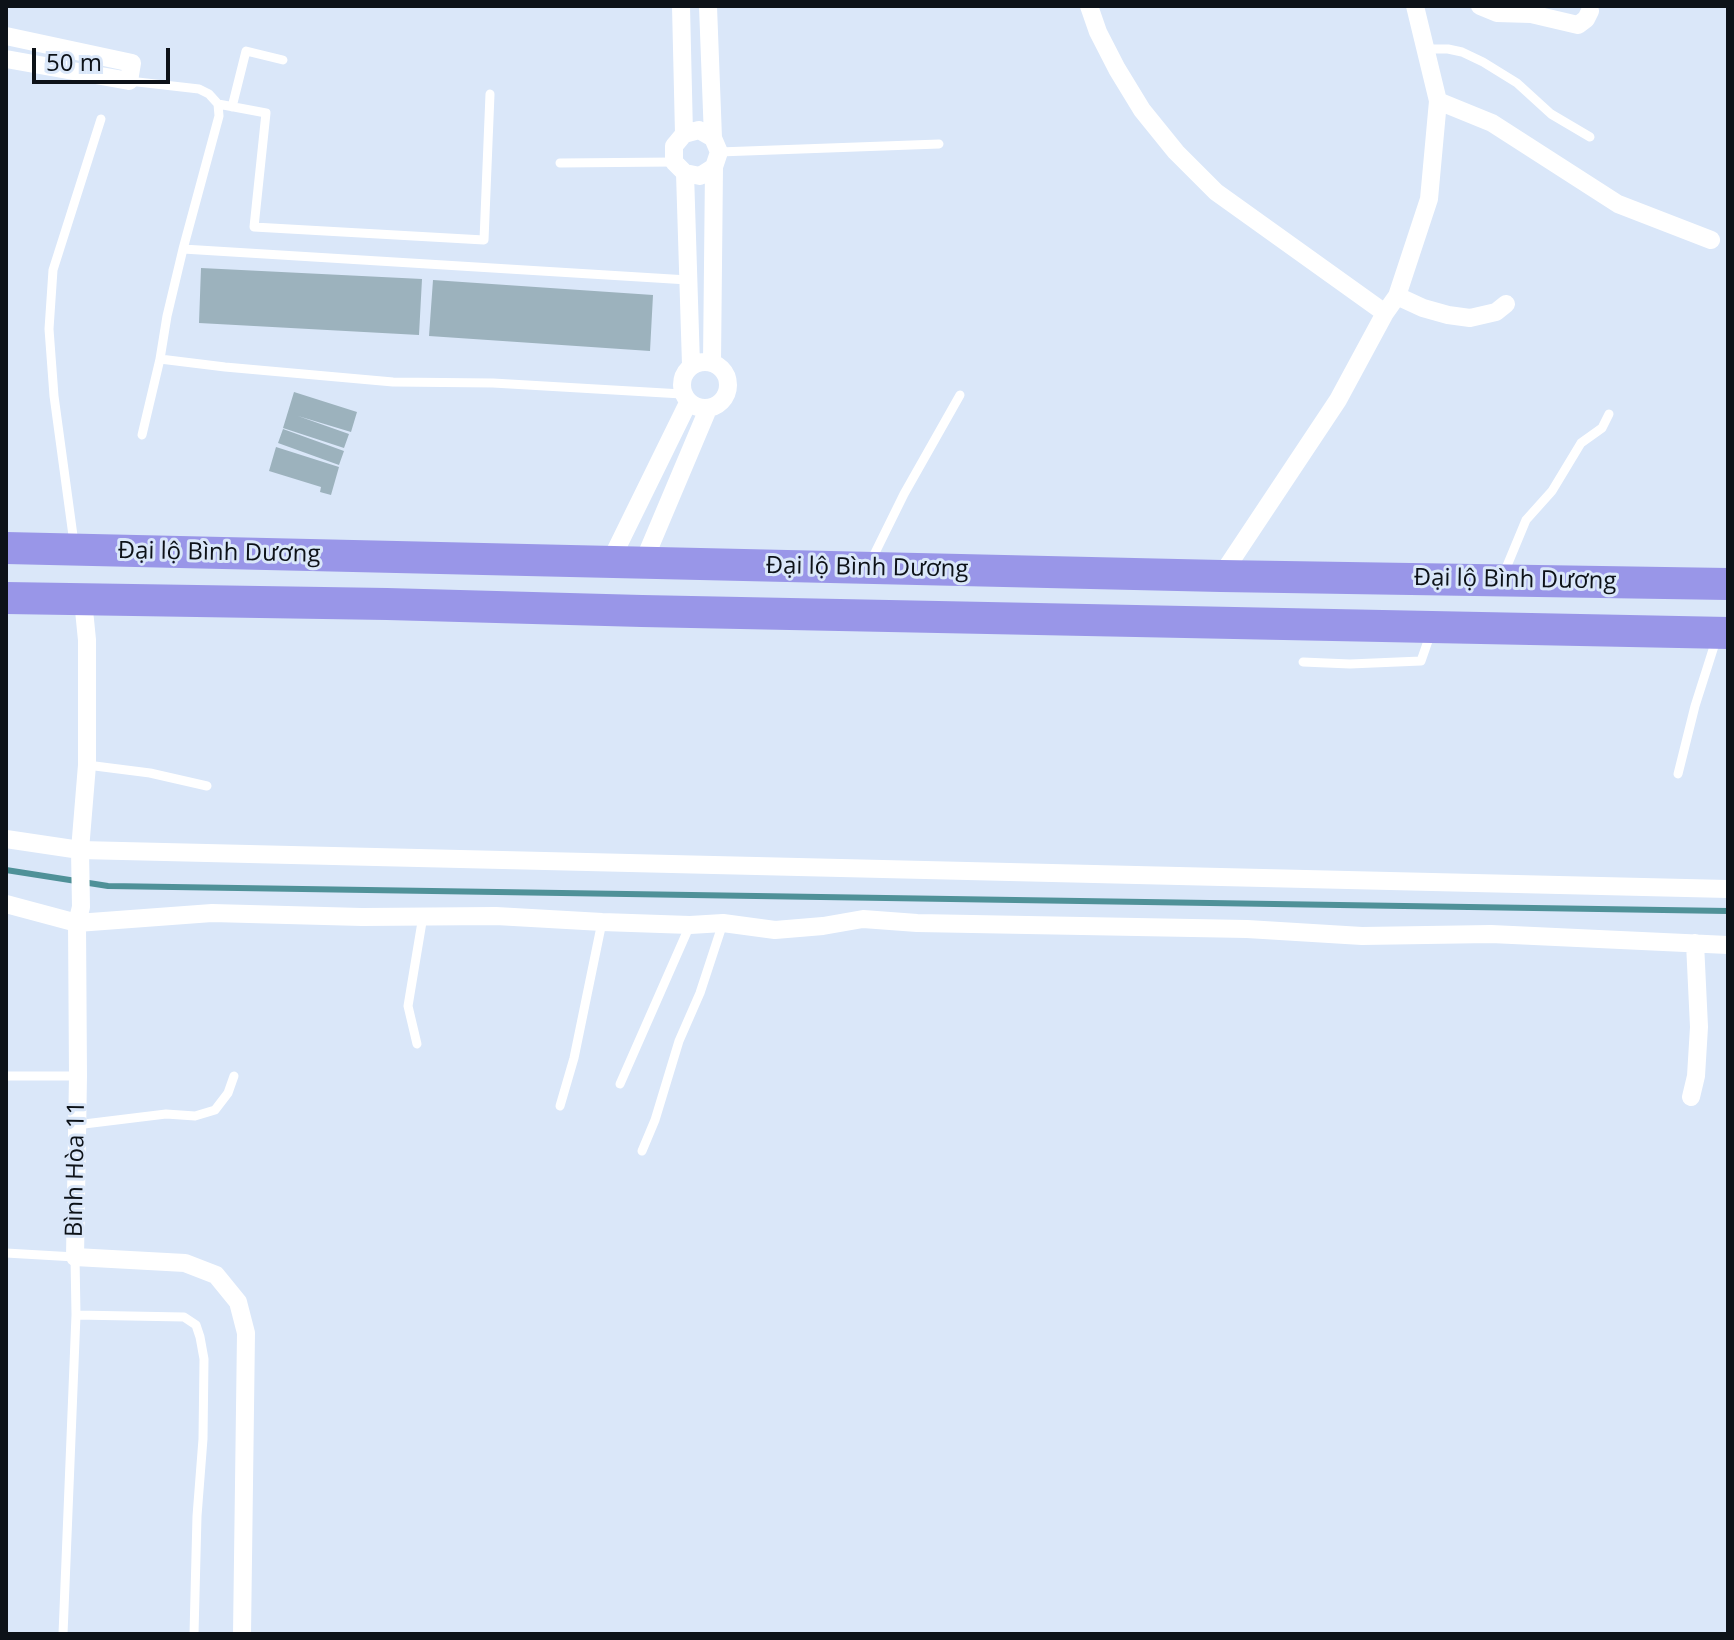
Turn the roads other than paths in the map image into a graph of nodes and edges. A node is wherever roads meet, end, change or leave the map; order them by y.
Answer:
1 (681, 6) edge
2 (708, 6) edge
3 (1089, 6) edge
4 (1415, 6) edge
5 (1480, 6) edge
6 (1590, 11) dead end
7 (6, 36) edge
8 (1426, 49) junction
9 (6, 59) edge
10 (283, 60) dead end
11 (129, 81) junction
12 (490, 94) dead end
13 (1438, 101) junction
14 (218, 104) junction
15 (232, 107) junction
16 (101, 119) dead end
17 (684, 134) junction
18 (1590, 137) dead end
19 (939, 144) dead end
20 (715, 153) junction
21 (560, 163) dead end
22 (680, 167) junction
23 (1711, 240) dead end
24 (183, 249) junction
25 (688, 280) junction
26 (1397, 296) junction
27 (1506, 304) dead end
28 (1385, 313) junction
29 (160, 359) junction
30 (712, 362) junction
31 (691, 365) junction
32 (960, 395) dead end
33 (685, 399) junction
34 (708, 409) junction
35 (1609, 414) dead end
36 (142, 435) dead end
37 (6, 548) edge
38 (74, 550) junction
39 (610, 562) junction
40 (643, 563) junction
41 (867, 568) junction
42 (1221, 576) junction
43 (1501, 580) junction
44 (1728, 584) edge
45 (6, 598) edge
46 (83, 600) junction
47 (626, 611) junction
48 (1448, 627) junction
49 (1723, 633) edge
50 (1303, 662) dead end
51 (87, 765) junction
52 (1678, 774) dead end
53 (207, 786) dead end
54 (6, 839) edge
55 (80, 850) junction
56 (1728, 889) edge
57 (6, 904) edge
58 (79, 915) junction
59 (423, 916) junction
60 (602, 922) junction
61 (723, 923) junction
62 (690, 925) junction
63 (1695, 943) junction
64 (1728, 945) edge
65 (417, 1044) dead end
66 (6, 1076) edge
67 (78, 1076) junction
68 (234, 1076) dead end
69 (620, 1084) dead end
70 (1691, 1097) dead end
71 (560, 1106) dead end
72 (76, 1125) junction
73 (642, 1151) dead end
74 (6, 1253) edge
75 (75, 1257) junction
76 (76, 1315) junction
77 (63, 1634) edge
78 (194, 1634) edge
79 (242, 1634) edge

1 - 17 street
2 - 20 street
3 - 28 street
4 - 8 street
5 - 6 street
7 - 11 street
8 - 13 street
8 - 18 lane
9 - 11 street
10 - 15 lane
11 - 14 lane
12 - 15 lane
13 - 23 street
13 - 26 street
14 - 15 lane
14 - 24 lane
16 - 38 lane
17 - 20 street
17 - 22 street
19 - 20 lane
20 - 22 street
20 - 30 street
21 - 22 lane
22 - 25 street
24 - 25 lane
24 - 29 lane
25 - 31 street
26 - 27 street
26 - 28 street
28 - 42 street
29 - 33 lane
29 - 36 lane
30 - 31 street
30 - 34 street
31 - 33 street
32 - 41 lane
33 - 34 street
33 - 39 street
34 - 40 street
35 - 43 lane
37 - 38 highway, Đại lộ Bình Dương
38 - 39 highway, Đại lộ Bình Dương
38 - 46 highway
39 - 40 highway, Đại lộ Bình Dương
39 - 47 highway
40 - 41 highway, Đại lộ Bình Dương
40 - 47 highway
41 - 42 highway, Đại lộ Bình Dương
42 - 43 highway, Đại lộ Bình Dương
43 - 44 highway, Đại lộ Bình Dương
45 - 46 highway, Đại lộ Bình Dương
46 - 47 highway, Đại lộ Bình Dương
46 - 51 street, Bình Hòa 11
47 - 48 highway, Đại lộ Bình Dương
48 - 49 highway, Đại lộ Bình Dương
48 - 50 lane
49 - 52 lane
51 - 53 lane
51 - 55 street, Bình Hòa 11
54 - 55 street
55 - 56 street
55 - 58 street, Bình Hòa 11
57 - 58 street
58 - 59 street
58 - 67 street, Bình Hòa 11
59 - 60 street
59 - 65 lane
60 - 62 street
60 - 71 lane
61 - 62 street
61 - 63 street
61 - 73 lane
62 - 69 lane
63 - 64 street
63 - 70 street
66 - 67 lane
67 - 72 street, Bình Hòa 11
68 - 72 lane
72 - 75 street, Bình Hòa 11
74 - 75 lane
75 - 76 lane
75 - 79 street, Bình Hòa 11
76 - 77 lane
76 - 78 lane

